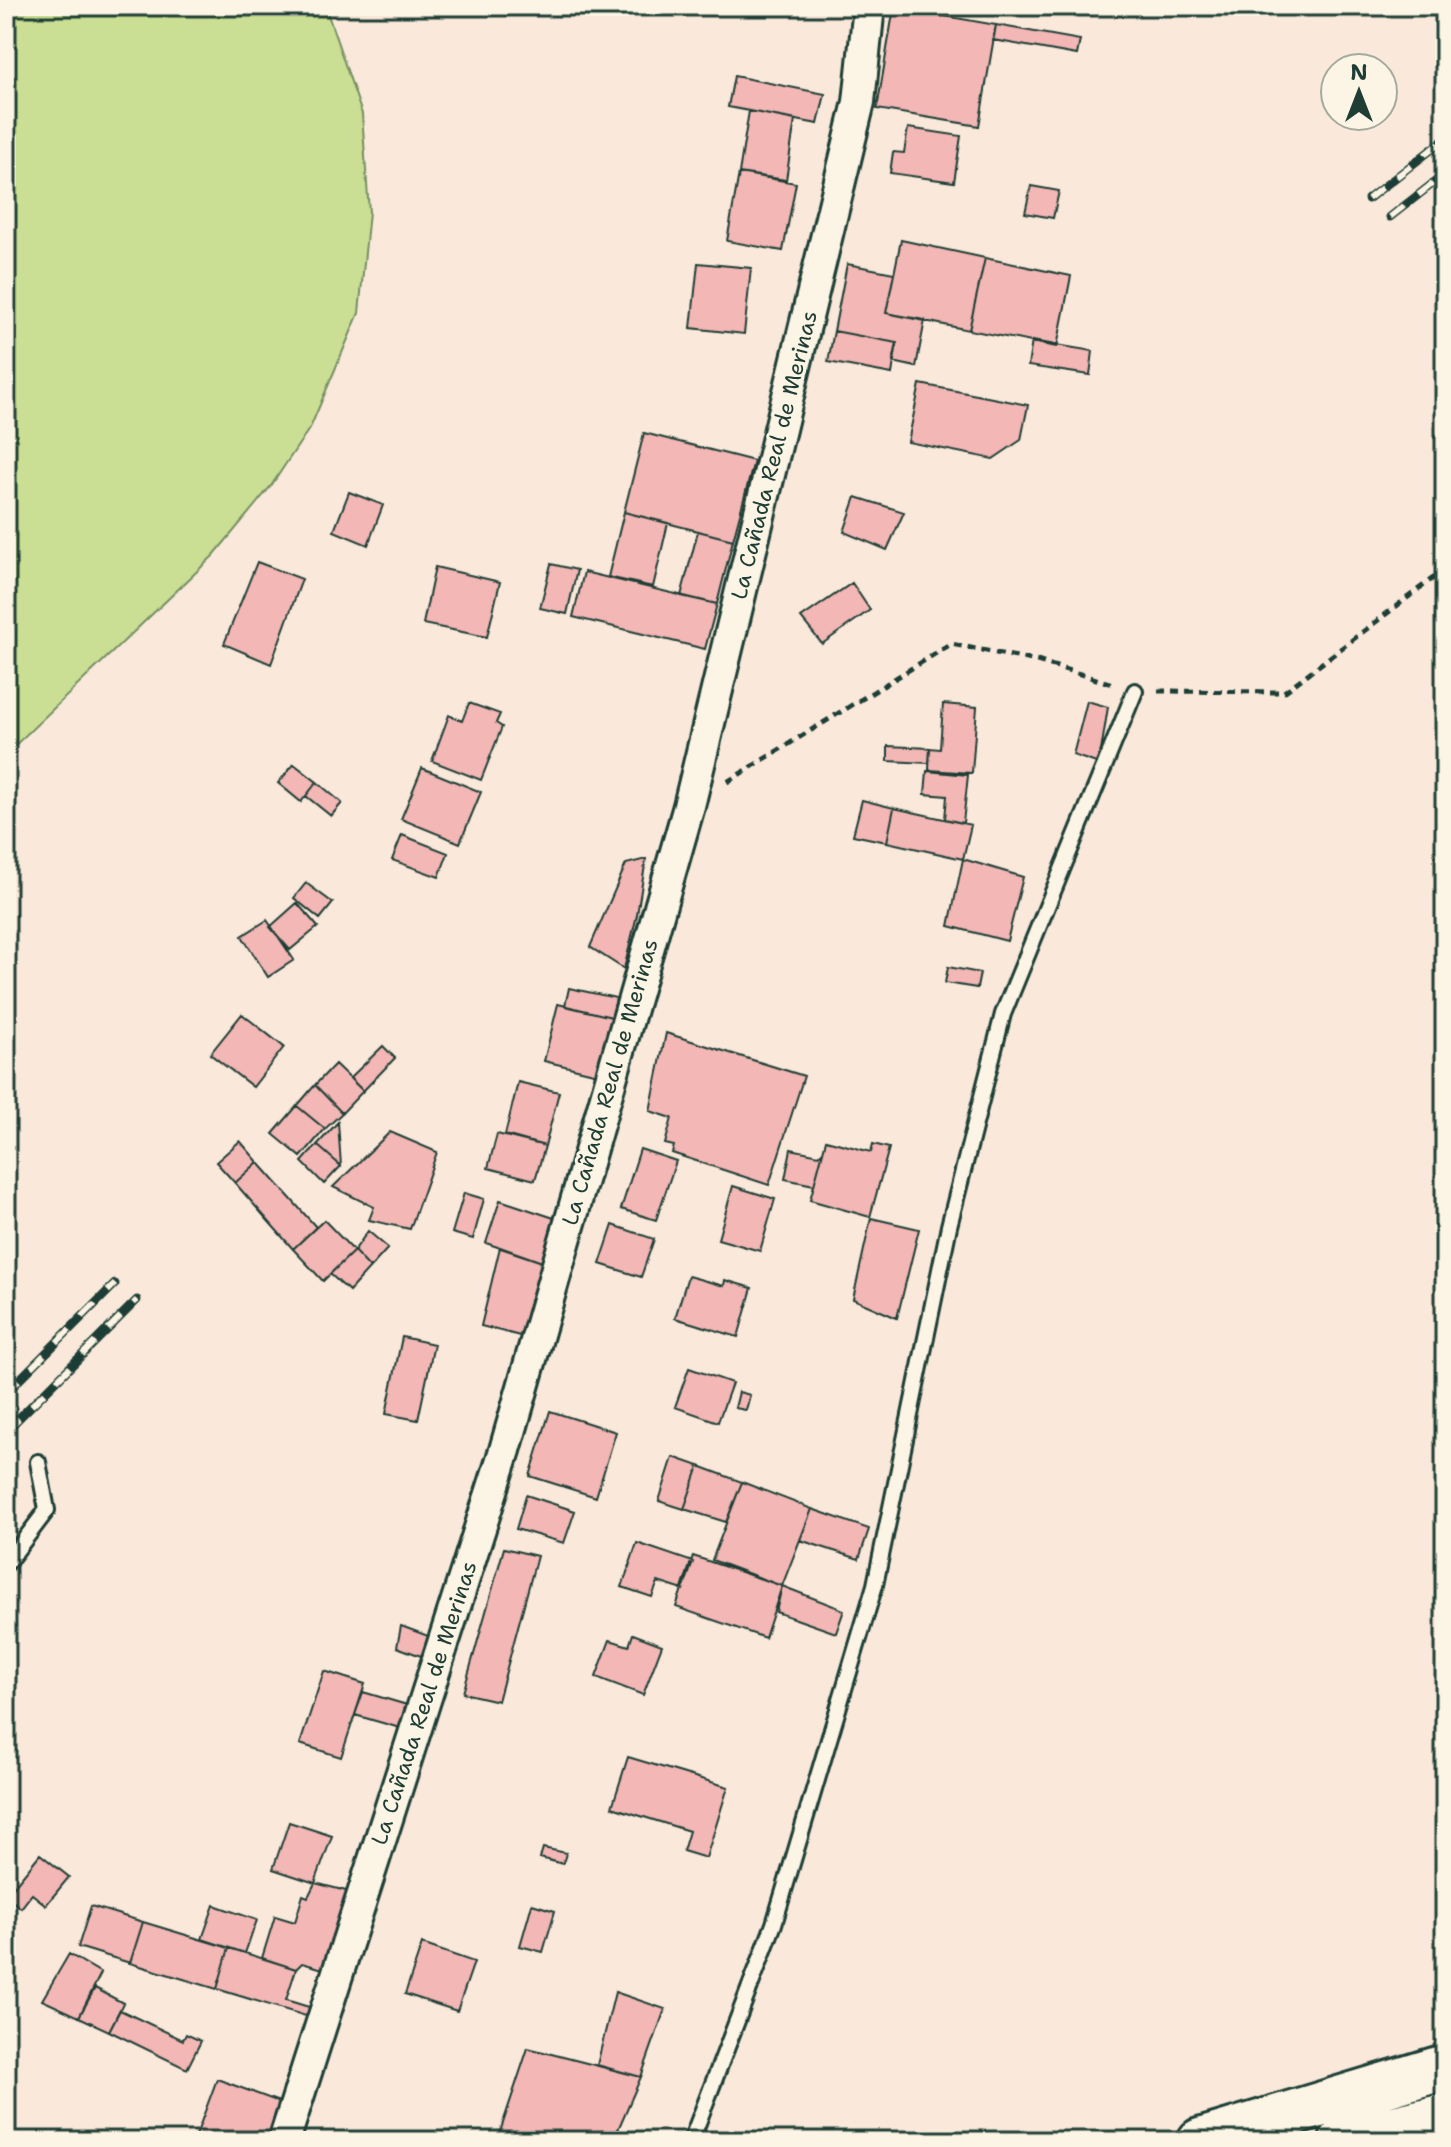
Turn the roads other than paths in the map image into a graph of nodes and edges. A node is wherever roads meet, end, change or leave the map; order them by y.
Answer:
1 (869, 6) edge
2 (1135, 691) road end
3 (38, 1462) dead end
4 (6, 1564) edge
5 (1445, 2067) edge
6 (1445, 2116) edge
7 (284, 2141) edge
8 (691, 2141) edge
9 (1200, 2141) edge
10 (1342, 2141) edge

1 - 7 street, La Cañada Real de Merinas
2 - 8 lane
3 - 4 lane
5 - 9 highway
6 - 10 highway

